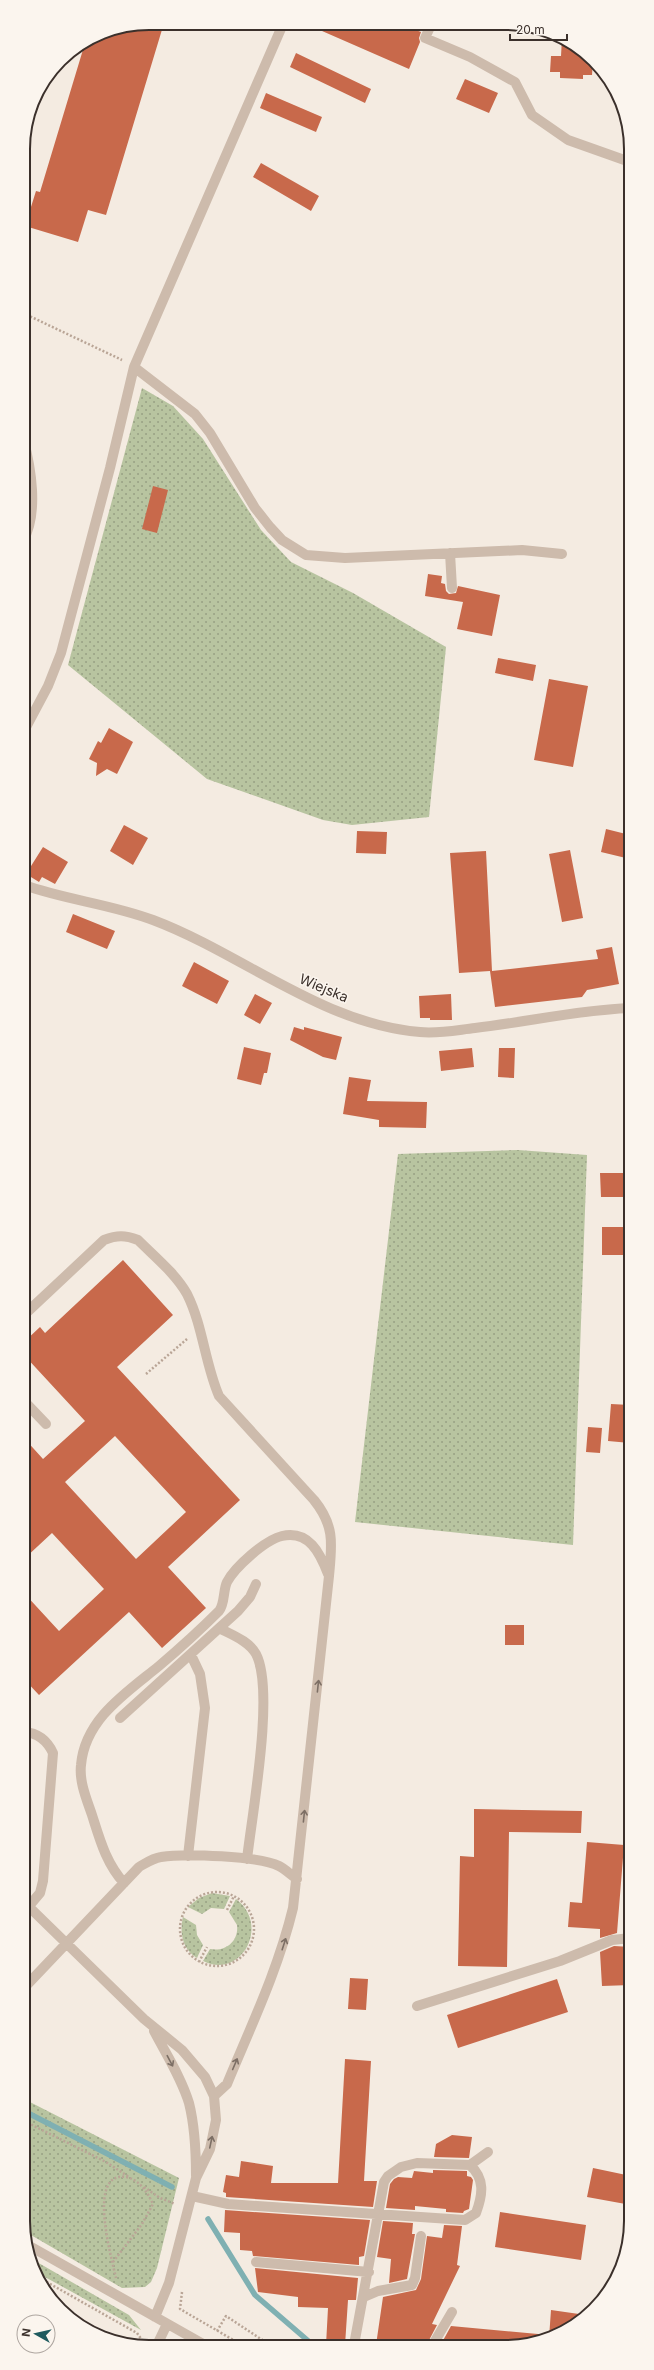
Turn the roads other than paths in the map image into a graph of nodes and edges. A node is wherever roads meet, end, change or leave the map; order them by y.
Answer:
1 (280, 30) edge
2 (429, 30) edge
3 (624, 160) edge
4 (134, 367) junction
5 (30, 464) edge
6 (30, 519) edge
7 (450, 553) junction
8 (562, 554) dead end
9 (452, 588) dead end
10 (30, 721) edge
11 (30, 887) edge
12 (624, 1008) edge
13 (30, 1309) edge
14 (30, 1407) edge
15 (46, 1424) dead end
16 (329, 1576) junction
17 (256, 1584) dead end
18 (220, 1628) junction
19 (191, 1655) junction
20 (120, 1718) dead end
21 (30, 1734) edge
22 (188, 1856) junction
23 (247, 1859) junction
24 (296, 1879) junction
25 (124, 1883) junction
26 (30, 1901) edge
27 (30, 1908) edge
28 (624, 1939) edge
29 (67, 1944) junction
30 (30, 1982) edge
31 (417, 2006) dead end
32 (152, 2026) junction
33 (214, 2096) junction
34 (488, 2152) dead end
35 (470, 2165) junction
36 (196, 2178) junction
37 (192, 2196) junction
38 (378, 2214) junction
39 (421, 2236) dead end
40 (33, 2248) edge
41 (256, 2262) dead end
42 (368, 2272) junction
43 (364, 2297) junction
44 (452, 2312) dead end
45 (155, 2317) junction
46 (167, 2324) junction
47 (159, 2340) edge
48 (196, 2340) edge
49 (355, 2340) edge
50 (436, 2340) edge

1 - 4 street
2 - 3 street
4 - 7 street
4 - 10 street
5 - 6 street
7 - 8 street
7 - 9 street
11 - 12 street, Wiejska
13 - 16 street
14 - 15 street
24 -> 16 street
16 - 25 street
17 - 18 street
18 - 19 street
18 - 23 street
19 - 20 street
19 - 22 street
21 - 26 street
22 - 23 street
22 - 25 street
23 - 24 street
33 -> 24 street
25 - 29 street
27 - 29 street
28 - 31 street
29 - 30 street
29 - 32 street
32 - 33 street
32 -> 36 street
36 -> 33 street
34 - 35 street
35 - 38 street
35 - 38 street
36 - 37 street
37 - 38 street
37 - 45 street
38 - 42 street
39 - 43 street
40 - 45 street
41 - 42 street
42 - 43 street
43 - 49 street
44 - 50 street
45 - 46 street
46 - 47 street
46 - 48 street

